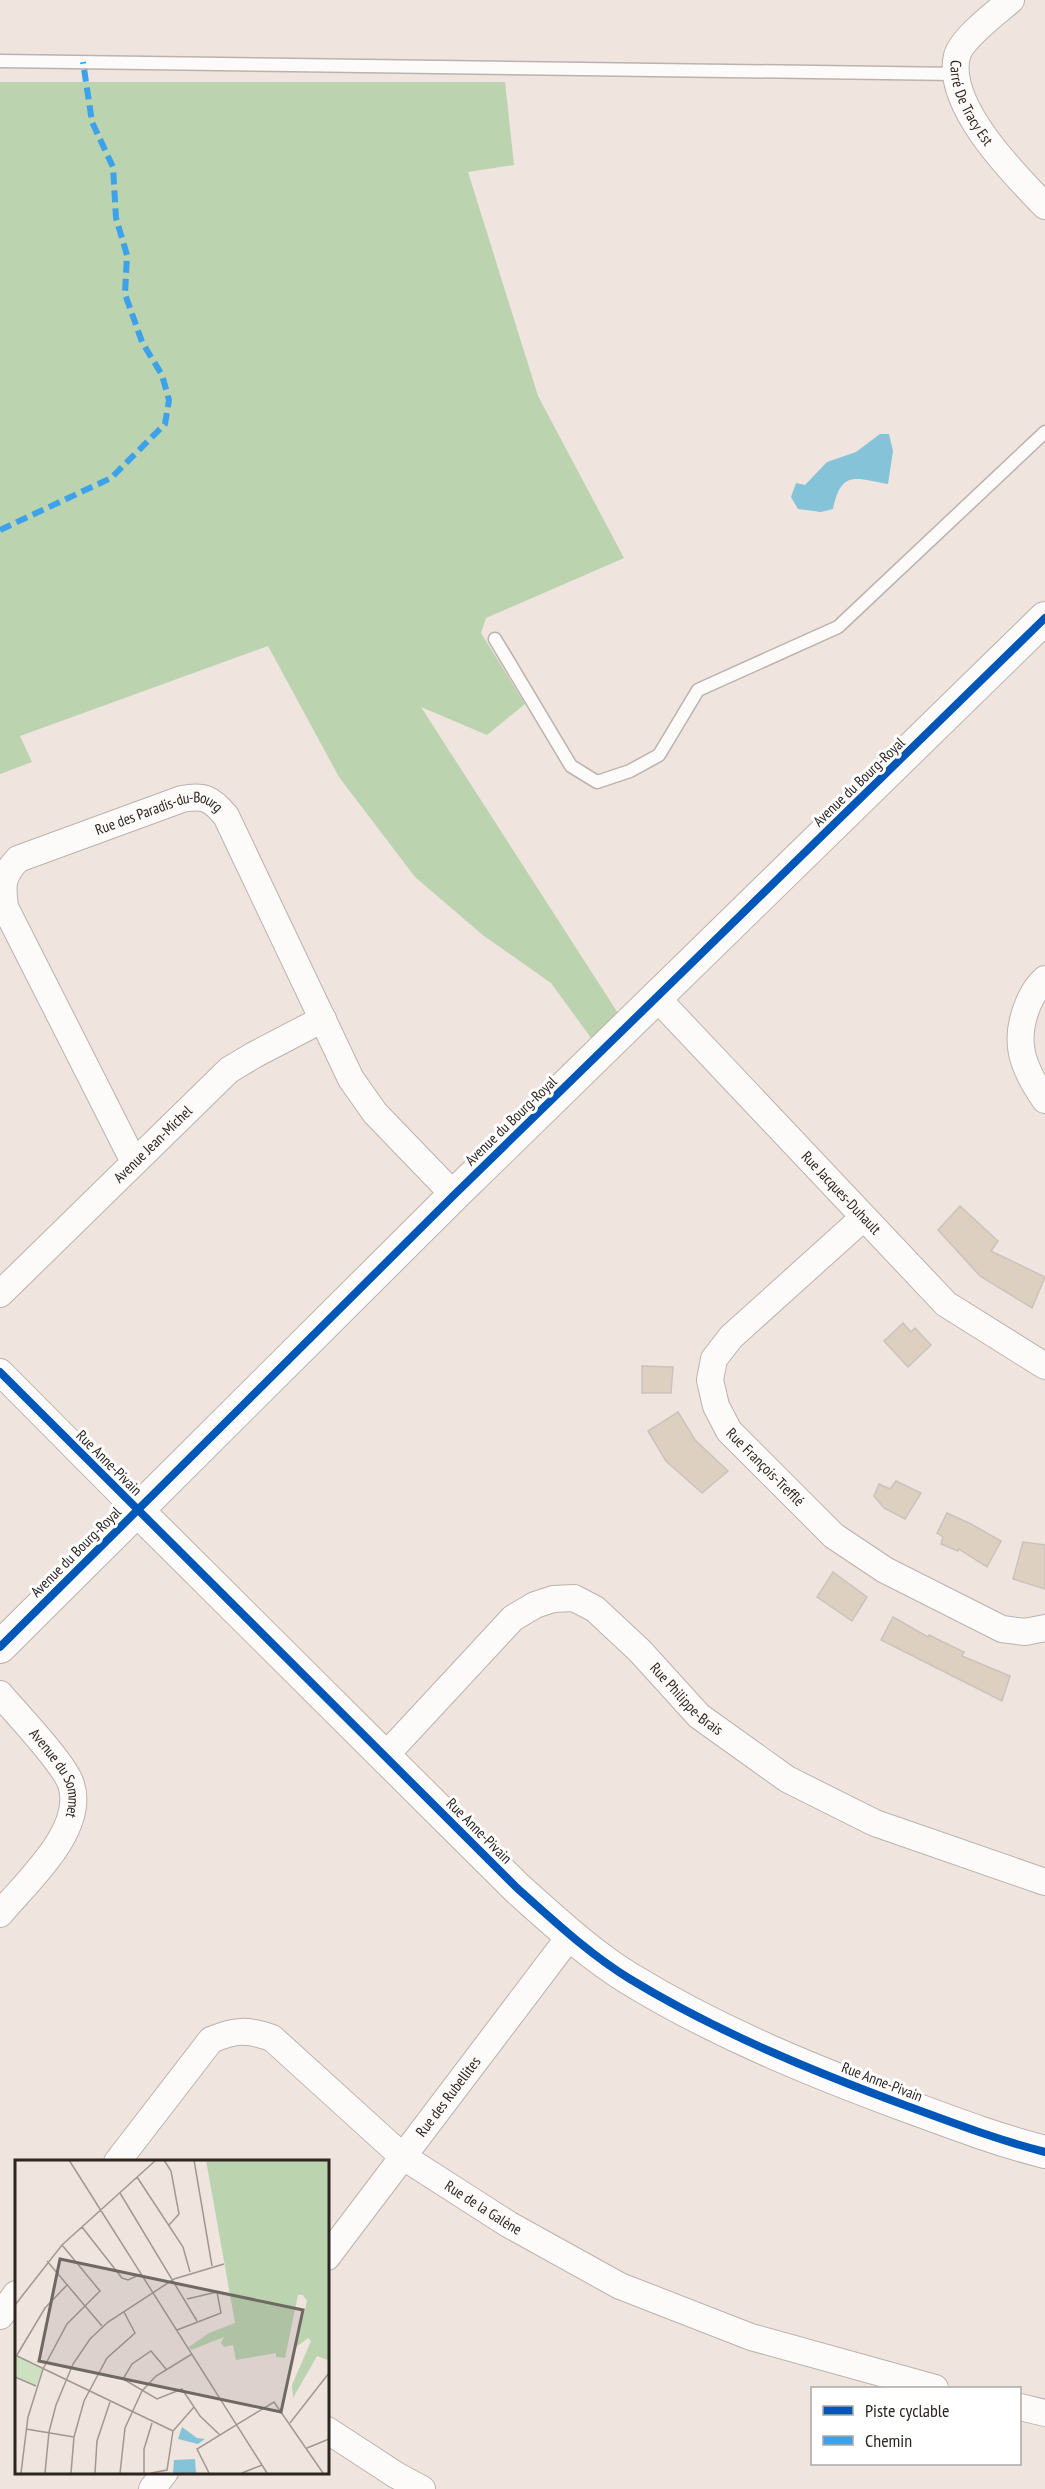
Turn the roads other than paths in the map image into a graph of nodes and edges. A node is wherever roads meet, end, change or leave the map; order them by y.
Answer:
1 (1011, 0) edge
2 (0, 62) edge
3 (956, 74) junction
4 (1045, 206) edge
5 (1045, 432) edge
6 (1045, 618) edge
7 (495, 639) dead end
8 (1045, 979) edge
9 (657, 998) junction
10 (323, 1019) junction
11 (1045, 1100) edge
12 (134, 1162) junction
13 (454, 1195) junction
14 (863, 1218) junction
15 (0, 1294) edge
16 (1045, 1366) edge
17 (0, 1372) edge
18 (137, 1510) junction
19 (1045, 1628) edge
20 (0, 1647) edge
21 (0, 1694) edge
22 (385, 1756) junction
23 (1045, 1882) edge
24 (0, 1914) edge
25 (570, 1936) junction
26 (1045, 2152) edge
27 (402, 2156) junction
28 (119, 2160) edge
29 (328, 2256) edge
30 (15, 2295) edge
31 (0, 2316) edge
32 (931, 2387) edge
33 (1021, 2407) edge
34 (1045, 2413) edge
35 (328, 2431) edge
36 (163, 2474) edge
37 (152, 2489) edge
38 (422, 2489) edge

1 - 3 street, Carré De Tracy Est
2 - 3 lane
3 - 4 street, Carré De Tracy Est
5 - 7 lane
6 - 9 street, Avenue du Bourg-Royal
8 - 11 street
9 - 13 street, Avenue du Bourg-Royal
9 - 14 street, Rue Jacques-Duhault
10 - 12 street, Avenue Jean-Michel
10 - 12 street, Rue des Paradis-du-Bourg
10 - 13 street, Rue des Paradis-du-Bourg
12 - 15 street, Avenue Jean-Michel
13 - 18 street, Avenue du Bourg-Royal
14 - 16 street, Rue Jacques-Duhault
14 - 19 street, Rue François-Trefflé
17 - 18 street, Rue Anne-Pivain
18 - 20 street, Avenue du Bourg-Royal
18 - 22 street, Rue Anne-Pivain
21 - 24 street, Avenue du Sommet
22 - 23 street, Rue Philippe-Brais
22 - 25 street, Rue Anne-Pivain
25 - 26 street, Rue Anne-Pivain
25 - 27 street, Rue des Rubellites
27 - 28 street, Rue de la Galène
27 - 29 street, Rue des Rubellites
27 - 32 street, Rue de la Galène
30 - 31 street
33 - 34 street
35 - 38 street
36 - 37 street

